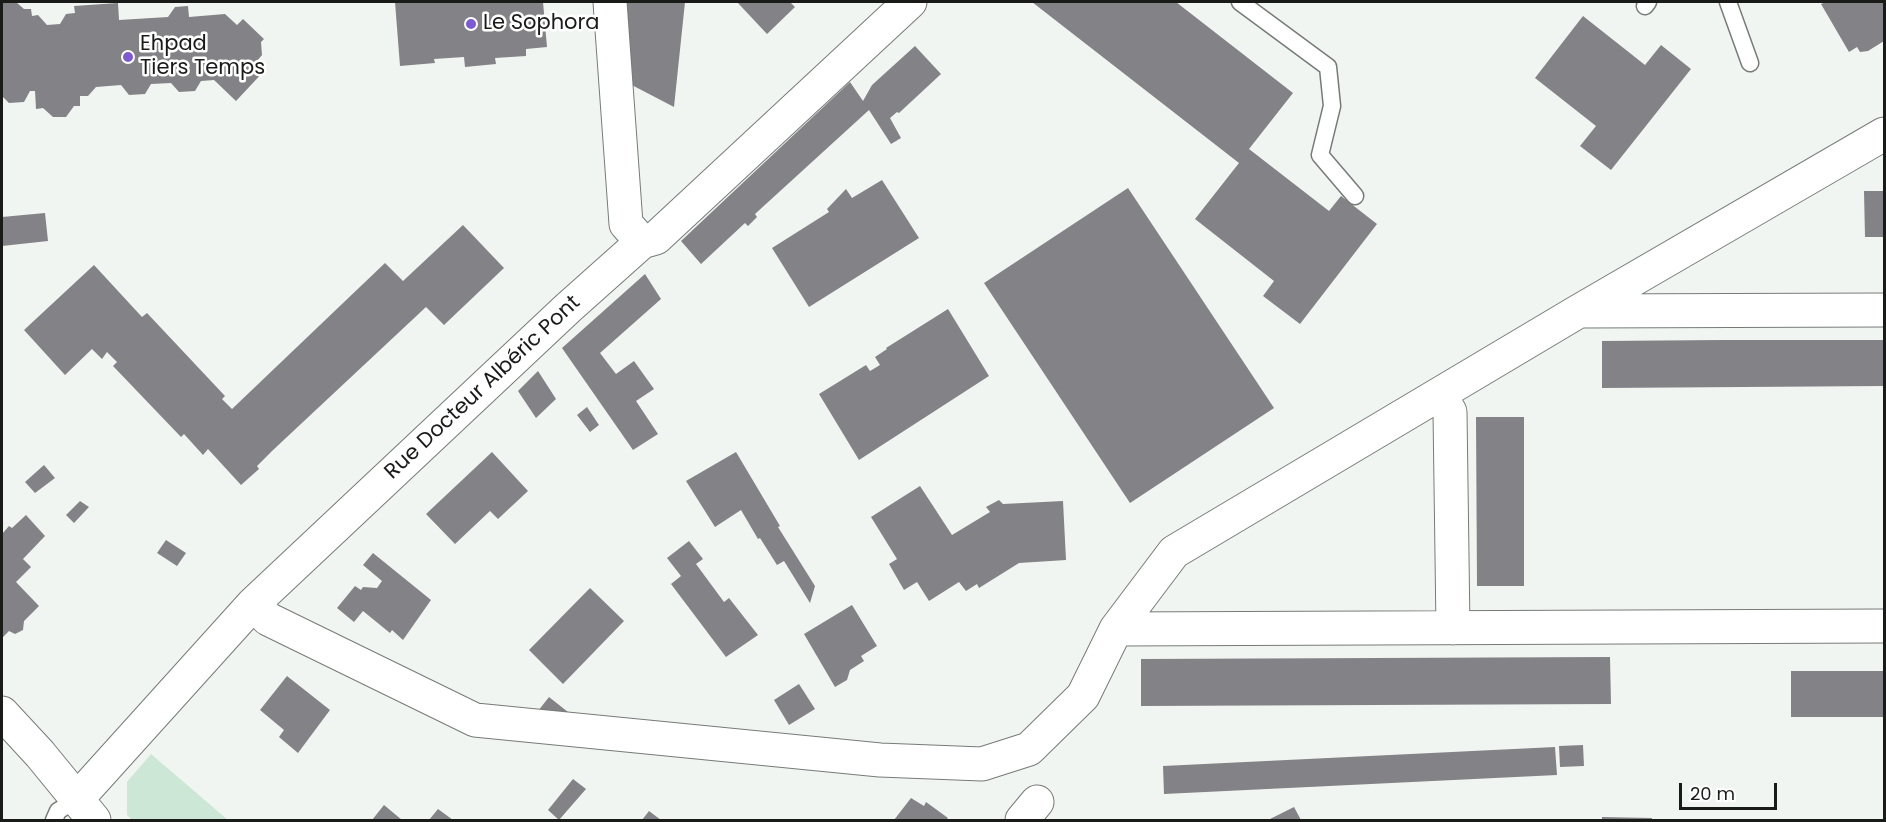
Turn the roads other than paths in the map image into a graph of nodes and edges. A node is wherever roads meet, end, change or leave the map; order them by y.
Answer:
1 (610, 2) edge
2 (910, 2) edge
3 (1240, 2) edge
4 (1728, 2) edge
5 (1750, 63) dead end
6 (1884, 134) edge
7 (1355, 196) dead end
8 (642, 242) junction
9 (1884, 310) edge
10 (1579, 311) junction
11 (1440, 394) junction
12 (253, 604) junction
13 (1884, 626) edge
14 (1453, 628) junction
15 (1116, 629) junction
16 (2, 713) edge
17 (76, 815) edge

1 - 8 street
2 - 8 street, Rue Docteur Albéric Pont
3 - 7 lane
4 - 5 lane
6 - 10 street
8 - 12 street, Rue Docteur Albéric Pont
9 - 10 street
10 - 11 street
11 - 14 street
11 - 15 street
12 - 15 street
12 - 17 street, Rue Docteur Albéric Pont
13 - 14 street
14 - 15 street
16 - 17 street

